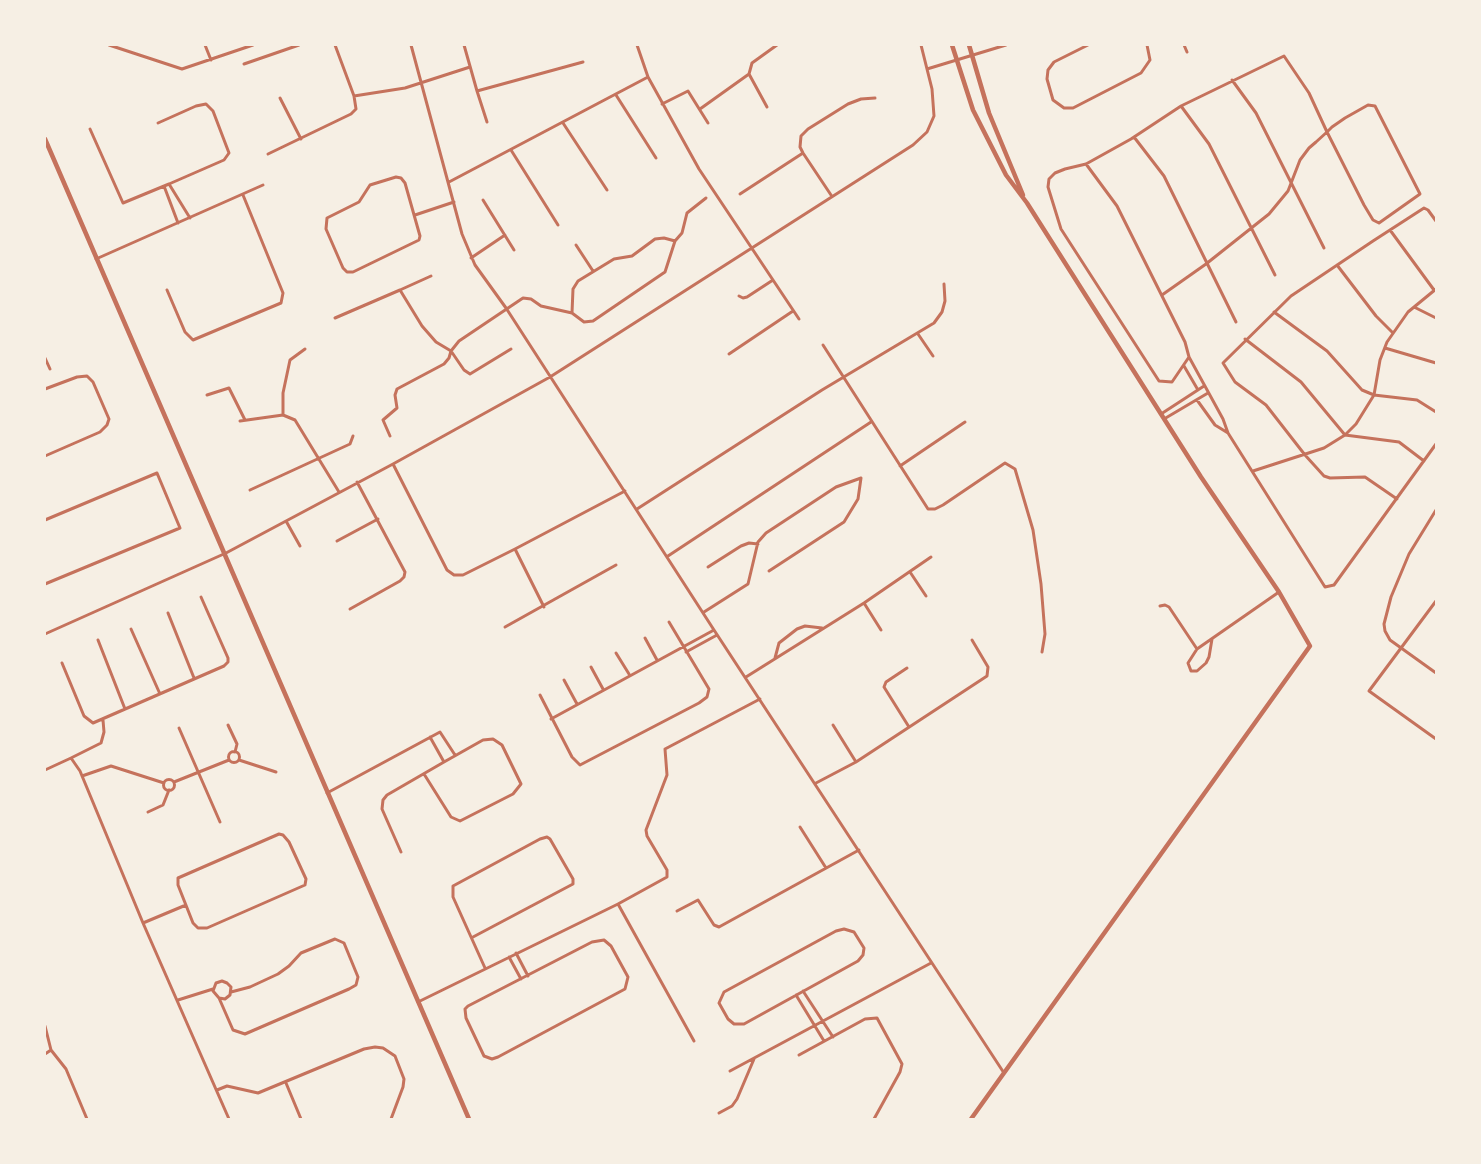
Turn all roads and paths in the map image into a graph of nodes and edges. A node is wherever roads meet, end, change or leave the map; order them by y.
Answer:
1 (109, 45) edge
2 (205, 45) edge
3 (253, 45) edge
4 (299, 45) edge
5 (335, 45) edge
6 (411, 45) edge
7 (464, 45) edge
8 (777, 45) edge
9 (920, 45) edge
10 (952, 45) edge
11 (969, 45) edge
12 (1006, 45) edge
13 (1088, 45) edge
14 (1146, 45) edge
15 (1184, 45) edge
16 (639, 46) edge
17 (1187, 52) dead end
18 (972, 57) junction
19 (212, 60) junction
20 (956, 61) junction
21 (583, 62) dead end
22 (244, 64) dead end
23 (470, 67) junction
24 (927, 69) junction
25 (749, 74) junction
26 (648, 77) junction
27 (1232, 80) junction
28 (422, 83) junction
29 (477, 90) junction
30 (616, 95) junction
31 (354, 96) junction
32 (280, 98) dead end
33 (875, 98) dead end
34 (662, 104) junction
35 (1181, 106) junction
36 (768, 107) dead end
37 (700, 109) junction
38 (487, 122) dead end
39 (563, 122) junction
40 (158, 123) dead end
41 (708, 123) dead end
42 (90, 130) dead end
43 (1327, 132) junction
44 (1134, 137) junction
45 (45, 139) edge
46 (301, 139) junction
47 (511, 150) junction
48 (803, 153) junction
49 (268, 154) dead end
50 (656, 158) dead end
51 (1086, 164) junction
52 (449, 182) junction
53 (1291, 183) junction
54 (169, 184) junction
55 (263, 185) dead end
56 (164, 186) junction
57 (607, 190) dead end
58 (740, 194) dead end
59 (244, 195) junction
60 (831, 195) junction
61 (706, 198) dead end
62 (483, 200) dead end
63 (454, 202) junction
64 (1027, 203) junction
65 (415, 216) junction
66 (190, 218) junction
67 (1436, 221) edge
68 (178, 223) junction
69 (558, 226) dead end
70 (1250, 228) junction
71 (1390, 230) junction
72 (505, 235) junction
73 (675, 241) junction
74 (576, 245) dead end
75 (752, 248) junction
76 (1324, 248) dead end
77 (514, 250) dead end
78 (471, 258) junction
79 (96, 259) junction
80 (1206, 264) junction
81 (1337, 266) junction
82 (594, 271) junction
83 (1275, 275) dead end
84 (431, 276) dead end
85 (773, 280) junction
86 (944, 284) dead end
87 (1435, 289) edge
88 (166, 290) dead end
89 (400, 290) junction
90 (1162, 295) junction
91 (739, 296) dead end
92 (1414, 307) junction
93 (506, 308) junction
94 (793, 311) junction
95 (1274, 312) junction
96 (572, 313) junction
97 (335, 318) dead end
98 (1436, 318) edge
99 (799, 319) dead end
100 (1236, 322) dead end
101 (1393, 333) junction
102 (918, 334) junction
103 (1245, 339) junction
104 (823, 345) dead end
105 (1385, 348) junction
106 (305, 349) dead end
107 (511, 349) dead end
108 (451, 351) junction
109 (729, 354) dead end
110 (933, 356) dead end
111 (1189, 357) junction
112 (45, 358) edge
113 (1436, 363) edge
114 (1184, 366) junction
115 (50, 369) dead end
116 (550, 377) junction
117 (844, 377) junction
118 (1204, 386) junction
119 (45, 389) edge
120 (1198, 390) junction
121 (1208, 393) junction
122 (207, 395) dead end
123 (1374, 395) junction
124 (1197, 400) junction
125 (1436, 412) edge
126 (1161, 414) junction
127 (283, 415) junction
128 (1164, 419) junction
129 (245, 420) junction
130 (240, 421) dead end
131 (872, 422) junction
132 (965, 422) dead end
133 (1228, 433) junction
134 (1345, 435) junction
135 (353, 436) dead end
136 (390, 436) dead end
137 (1436, 444) edge
138 (1305, 455) junction
139 (45, 456) edge
140 (318, 457) junction
141 (1424, 461) junction
142 (393, 464) junction
143 (900, 466) junction
144 (1253, 471) junction
145 (357, 482) junction
146 (250, 490) dead end
147 (625, 491) junction
148 (339, 492) junction
149 (1397, 499) junction
150 (637, 509) junction
151 (1436, 510) edge
152 (378, 519) junction
153 (45, 520) edge
154 (286, 521) junction
155 (337, 541) dead end
156 (758, 544) junction
157 (300, 546) dead end
158 (515, 549) junction
159 (226, 553) junction
160 (668, 556) junction
161 (931, 558) dead end
162 (616, 566) dead end
163 (708, 567) dead end
164 (768, 571) dead end
165 (910, 572) junction
166 (45, 584) edge
167 (1279, 592) junction
168 (926, 596) dead end
169 (201, 597) dead end
170 (1436, 601) edge
171 (864, 603) junction
172 (1160, 606) dead end
173 (544, 607) junction
174 (350, 609) dead end
175 (704, 612) junction
176 (168, 613) dead end
177 (669, 622) dead end
178 (505, 627) dead end
179 (822, 628) junction
180 (131, 629) dead end
181 (714, 630) junction
182 (881, 630) dead end
183 (45, 634) edge
184 (717, 635) junction
185 (645, 638) dead end
186 (1212, 639) junction
187 (98, 640) dead end
188 (972, 640) dead end
189 (682, 646) junction
190 (1401, 647) junction
191 (1197, 649) junction
192 (686, 652) junction
193 (1042, 652) dead end
194 (616, 653) dead end
195 (775, 658) junction
196 (657, 660) junction
197 (62, 663) dead end
198 (591, 667) dead end
199 (907, 668) dead end
200 (1436, 673) edge
201 (629, 674) junction
202 (746, 677) junction
203 (194, 678) junction
204 (564, 680) dead end
205 (603, 689) junction
206 (160, 694) junction
207 (540, 695) dead end
208 (760, 699) junction
209 (577, 704) junction
210 (125, 709) junction
211 (552, 719) junction
212 (103, 720) junction
213 (228, 725) dead end
214 (833, 725) dead end
215 (909, 727) junction
216 (178, 728) dead end
217 (430, 737) junction
218 (1436, 739) edge
219 (235, 752) junction
220 (455, 755) junction
221 (71, 758) junction
222 (229, 760) junction
223 (239, 760) junction
224 (444, 762) junction
225 (856, 762) junction
226 (45, 770) edge
227 (198, 772) junction
228 (276, 772) dead end
229 (424, 774) junction
230 (82, 776) junction
231 (174, 782) junction
232 (164, 783) junction
233 (816, 783) junction
234 (169, 790) junction
235 (327, 793) junction
236 (148, 812) dead end
237 (220, 822) dead end
238 (800, 827) dead end
239 (859, 850) junction
240 (401, 852) dead end
241 (826, 868) junction
242 (618, 904) junction
243 (186, 905) junction
244 (677, 911) dead end
245 (143, 923) junction
246 (473, 937) junction
247 (516, 953) junction
248 (509, 957) junction
249 (932, 963) junction
250 (486, 968) junction
251 (528, 976) junction
252 (521, 979) junction
253 (213, 989) junction
254 (231, 992) junction
255 (803, 992) junction
256 (796, 995) junction
257 (219, 998) junction
258 (178, 1000) junction
259 (418, 1002) junction
260 (821, 1021) junction
261 (814, 1025) junction
262 (45, 1026) edge
263 (833, 1037) junction
264 (694, 1041) dead end
265 (824, 1041) junction
266 (51, 1050) junction
267 (45, 1054) edge
268 (799, 1055) dead end
269 (754, 1058) junction
270 (730, 1071) dead end
271 (1004, 1073) junction
272 (286, 1083) junction
273 (217, 1090) junction
274 (719, 1113) dead end
275 (87, 1119) edge
276 (229, 1119) edge
277 (301, 1119) edge
278 (391, 1119) edge
279 (469, 1119) edge
280 (874, 1119) edge
281 (971, 1119) edge

1 - 19 street
2 - 19 street
3 - 19 street
4 - 22 street
5 - 31 street
6 - 28 street
7 - 23 street
8 - 25 street
9 - 24 street
10 - 20 street
11 - 18 street
12 - 18 street
13 - 14 street
15 - 17 street
16 - 26 street
18 - 20 street
18 - 64 street
20 - 24 street
20 - 64 street
21 - 29 street
23 - 28 street
23 - 29 street
24 - 60 street
25 - 36 street
25 - 37 street
26 - 30 street
26 - 34 street
27 - 35 street
27 - 43 street
27 - 53 street
28 - 31 street
28 - 52 street
29 - 38 street
30 - 39 street
30 - 50 street
31 - 46 street
32 - 46 street
33 - 48 street
34 - 37 street
34 - 75 street
35 - 44 street
35 - 70 street
37 - 41 street
39 - 47 street
39 - 57 street
40 - 54 street
42 - 56 street
43 - 43 street
43 - 53 street
44 - 51 street
44 - 80 street
45 - 79 street
46 - 49 street
47 - 52 street
47 - 69 street
48 - 58 street
48 - 60 street
51 - 90 street
51 - 114 street
52 - 63 street
53 - 70 street
53 - 76 street
54 - 56 street
54 - 66 street
55 - 59 street
56 - 68 street
59 - 66 street
59 - 88 street
60 - 75 street
61 - 73 street
62 - 72 street
63 - 65 street
63 - 78 street
64 - 126 street
65 - 65 street
66 - 68 street
67 - 71 street
68 - 79 street
70 - 80 street
70 - 83 street
71 - 81 street
71 - 87 street
72 - 77 street
72 - 78 street
73 - 82 street
73 - 96 street
74 - 82 street
75 - 85 street
75 - 116 street
78 - 93 street
79 - 159 street
80 - 90 street
80 - 100 street
81 - 95 street
81 - 101 street
82 - 96 street
84 - 89 street
85 - 91 street
85 - 94 street
86 - 102 street
87 - 92 street
89 - 97 street
89 - 108 street
90 - 111 street
92 - 98 street
92 - 101 street
93 - 96 street
93 - 108 street
93 - 116 street
94 - 99 street
94 - 109 street
95 - 103 street
95 - 123 street
101 - 105 street
102 - 110 street
102 - 117 street
103 - 134 street
103 - 138 street
104 - 117 street
105 - 113 street
105 - 123 street
106 - 127 street
107 - 108 street
108 - 136 street
111 - 114 street
111 - 118 street
112 - 115 street
114 - 120 street
116 - 142 street
116 - 147 street
117 - 131 street
117 - 150 street
118 - 120 street
118 - 121 street
119 - 139 street
120 - 126 street
121 - 124 street
121 - 133 street
122 - 129 street
123 - 125 street
123 - 134 street
124 - 128 street
124 - 133 street
126 - 128 street
127 - 129 street
127 - 140 street
128 - 167 street
129 - 130 street
131 - 143 street
131 - 160 street
132 - 143 street
133 - 144 street
134 - 138 street
134 - 141 street
135 - 140 street
137 - 141 street
138 - 144 street
138 - 149 street
140 - 146 street
140 - 148 street
141 - 149 street
142 - 145 street
142 - 158 street
143 - 193 street
144 - 149 street
145 - 148 street
145 - 152 street
147 - 150 street
147 - 158 street
148 - 154 street
150 - 160 street
151 - 190 street
152 - 155 street
152 - 174 street
153 - 166 street
154 - 157 street
154 - 159 street
156 - 163 street
156 - 164 street
156 - 175 street
158 - 173 street
159 - 183 street
159 - 235 street
160 - 175 street
161 - 165 street
162 - 173 street
165 - 168 street
165 - 171 street
167 - 186 street
167 - 271 street
169 - 203 street
170 - 190 street
171 - 179 street
171 - 182 street
172 - 191 street
173 - 178 street
175 - 181 street
176 - 203 street
177 - 189 street
179 - 195 street
179 - 195 street
180 - 206 street
181 - 184 street
181 - 189 street
184 - 192 street
184 - 202 street
185 - 196 street
186 - 191 street
186 - 191 street
187 - 210 street
188 - 215 street
189 - 192 street
189 - 196 street
190 - 200 street
190 - 218 street
192 - 211 street
194 - 201 street
195 - 202 street
196 - 201 street
197 - 212 street
198 - 205 street
199 - 215 street
201 - 205 street
202 - 208 street
203 - 206 street
204 - 209 street
205 - 209 street
206 - 210 street
207 - 211 street
208 - 233 street
208 - 242 street
209 - 211 street
210 - 212 street
212 - 221 street
213 - 219 street
214 - 225 street
215 - 225 street
216 - 227 street
217 - 220 street
217 - 224 street
217 - 235 street
219 - 222 street
219 - 223 street
220 - 224 street
220 - 229 street
221 - 226 street
221 - 230 street
222 - 223 street
222 - 227 street
223 - 228 street
224 - 229 street
225 - 233 street
227 - 231 street
227 - 237 street
229 - 240 street
230 - 232 street
230 - 245 street
231 - 232 street
231 - 234 street
232 - 234 street
233 - 239 street
234 - 236 street
235 - 259 street
238 - 241 street
239 - 241 street
239 - 249 street
241 - 244 street
242 - 247 street
242 - 264 street
243 - 243 street
243 - 245 street
245 - 258 street
246 - 246 street
246 - 250 street
247 - 248 street
247 - 251 street
248 - 250 street
248 - 252 street
249 - 260 street
249 - 271 street
250 - 259 street
251 - 252 street
251 - 252 street
253 - 254 street
253 - 257 street
253 - 258 street
254 - 257 street
254 - 257 street
255 - 256 street
255 - 256 street
255 - 260 street
256 - 261 street
258 - 273 street
259 - 279 street
260 - 261 street
260 - 263 street
261 - 265 street
261 - 269 street
262 - 266 street
263 - 265 street
263 - 280 street
265 - 268 street
266 - 267 street
266 - 275 street
269 - 270 street
269 - 274 street
271 - 281 street
272 - 273 street
272 - 277 street
272 - 278 street
273 - 276 street

